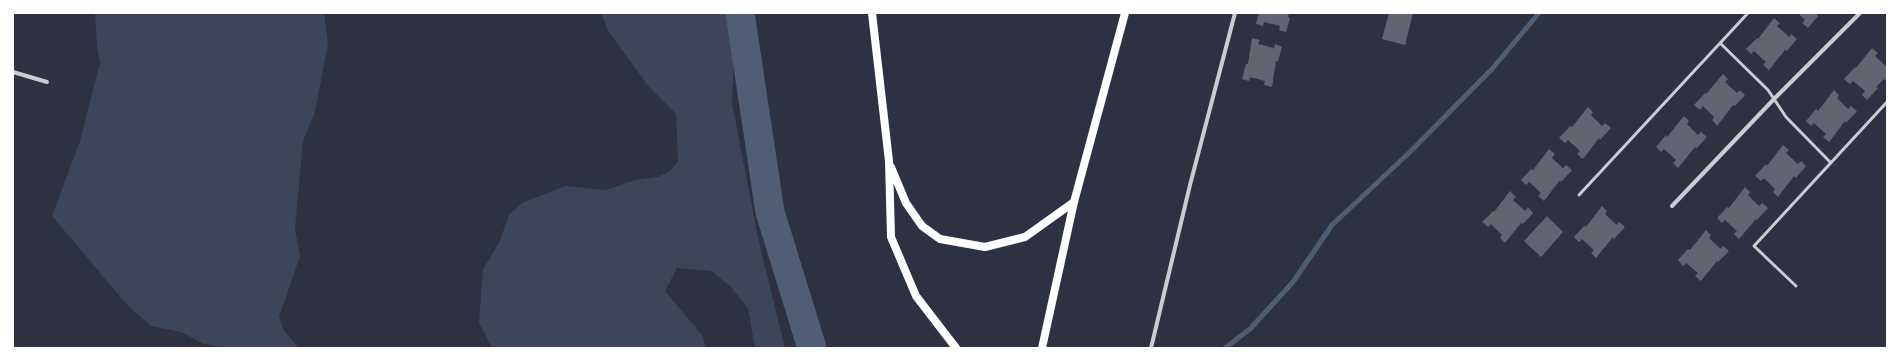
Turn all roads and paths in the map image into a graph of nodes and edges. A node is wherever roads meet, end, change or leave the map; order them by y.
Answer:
1 (872, 13) edge
2 (1125, 13) edge
3 (1235, 13) edge
4 (1748, 13) edge
5 (1860, 13) edge
6 (1720, 42) junction
7 (13, 72) edge
8 (47, 82) dead end
9 (1775, 98) junction
10 (1887, 102) edge
11 (888, 161) junction
12 (1831, 163) junction
13 (1580, 195) dead end
14 (1074, 202) junction
15 (1672, 206) dead end
16 (1796, 286) dead end
17 (956, 348) edge
18 (1042, 348) edge
19 (1151, 348) edge

1 - 11 main road
2 - 14 main road
3 - 19 street
4 - 6 lane
5 - 9 street
6 - 9 lane
6 - 13 lane
7 - 8 street
9 - 12 lane
9 - 15 street
10 - 12 lane
11 - 14 main road
11 - 17 main road
12 - 16 lane
14 - 18 main road

